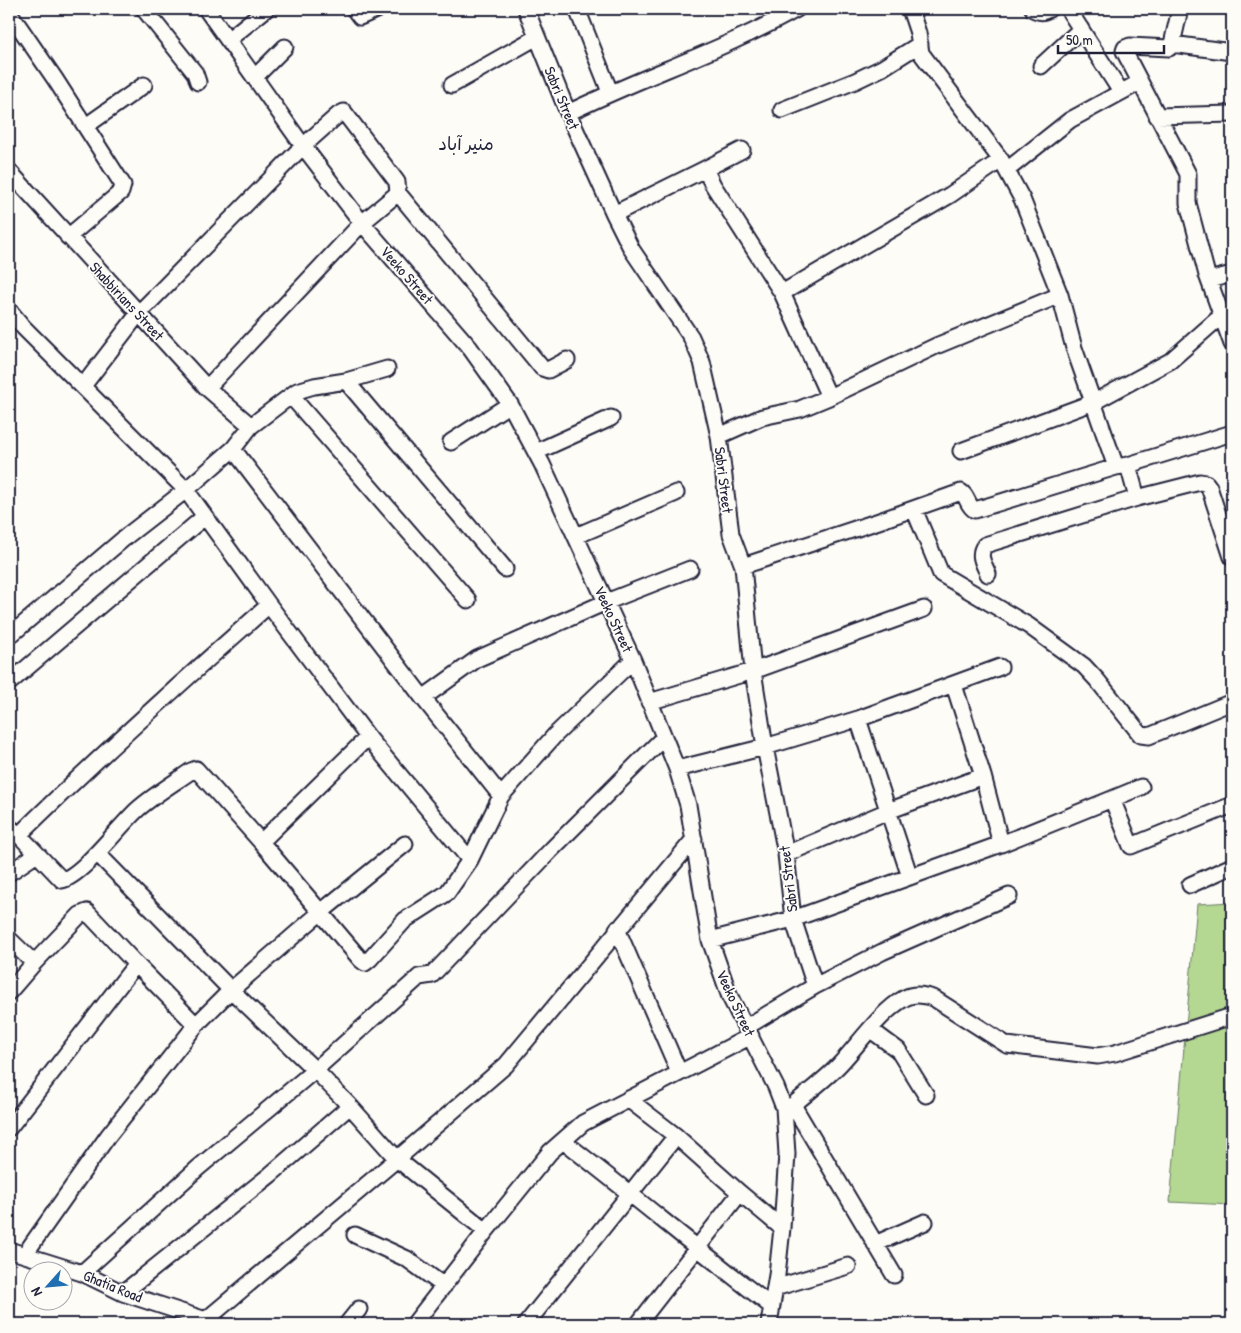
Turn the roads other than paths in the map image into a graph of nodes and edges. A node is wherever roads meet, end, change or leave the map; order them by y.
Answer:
1 (144, 9) edge
2 (206, 9) edge
3 (266, 9) edge
4 (354, 9) edge
5 (378, 9) edge
6 (526, 9) edge
7 (577, 9) edge
8 (796, 9) edge
9 (910, 9) edge
10 (1033, 9) edge
11 (1049, 9) edge
12 (1068, 9) edge
13 (1180, 9) edge
14 (9, 12) edge
15 (1081, 29) junction
16 (537, 37) junction
17 (229, 39) junction
18 (920, 44) junction
19 (1172, 44) junction
20 (285, 47) dead end
21 (1232, 52) edge
22 (1040, 66) dead end
23 (255, 77) junction
24 (198, 82) dead end
25 (1140, 82) junction
26 (144, 85) dead end
27 (452, 85) dead end
28 (610, 92) junction
29 (1121, 92) junction
30 (782, 110) dead end
31 (568, 113) junction
32 (1232, 114) edge
33 (1157, 116) junction
34 (86, 126) junction
35 (304, 146) junction
36 (742, 150) dead end
37 (1004, 165) junction
38 (705, 169) junction
39 (9, 171) edge
40 (398, 193) junction
41 (614, 214) junction
42 (362, 223) junction
43 (68, 237) junction
44 (1232, 274) edge
45 (1209, 280) junction
46 (782, 293) junction
47 (1060, 295) junction
48 (9, 310) edge
49 (139, 313) junction
50 (1221, 316) junction
51 (1232, 344) edge
52 (568, 360) dead end
53 (387, 369) dead end
54 (346, 381) junction
55 (83, 386) junction
56 (207, 388) junction
57 (291, 396) junction
58 (828, 397) junction
59 (1094, 402) junction
60 (510, 404) junction
61 (611, 418) dead end
62 (251, 426) junction
63 (1232, 433) edge
64 (719, 436) junction
65 (451, 442) dead end
66 (233, 448) junction
67 (961, 451) dead end
68 (536, 452) junction
69 (1122, 466) junction
70 (186, 490) junction
71 (676, 493) dead end
72 (1137, 498) junction
73 (914, 509) junction
74 (204, 517) junction
75 (576, 536) junction
76 (1232, 557) edge
77 (743, 566) junction
78 (504, 569) dead end
79 (690, 569) dead end
80 (988, 574) dead end
81 (468, 600) dead end
82 (606, 602) junction
83 (269, 605) junction
84 (924, 609) dead end
85 (9, 631) edge
86 (633, 660) junction
87 (1000, 667) dead end
88 (753, 671) junction
89 (9, 683) edge
90 (954, 684) junction
91 (424, 698) junction
92 (649, 702) junction
93 (1232, 702) edge
94 (858, 720) junction
95 (368, 737) junction
96 (663, 738) junction
97 (765, 747) junction
98 (677, 769) junction
99 (983, 776) junction
100 (1140, 787) dead end
101 (501, 796) junction
102 (1112, 799) junction
103 (1232, 805) edge
104 (888, 811) junction
105 (14, 831) edge
106 (694, 839) junction
107 (260, 842) junction
108 (406, 844) dead end
109 (1001, 844) junction
110 (96, 853) junction
111 (37, 854) junction
112 (786, 854) junction
113 (470, 860) junction
114 (1232, 866) edge
115 (9, 873) edge
116 (910, 877) junction
117 (1190, 885) dead end
118 (1009, 896) dead end
119 (321, 912) junction
120 (793, 919) junction
121 (617, 929) junction
122 (9, 939) edge
123 (710, 940) junction
124 (34, 963) junction
125 (136, 964) junction
126 (815, 986) junction
127 (231, 990) junction
128 (9, 992) edge
129 (1232, 1016) edge
130 (196, 1025) junction
131 (871, 1030) junction
132 (748, 1031) junction
133 (315, 1070) junction
134 (679, 1072) junction
135 (926, 1095) dead end
136 (628, 1099) junction
137 (350, 1106) junction
138 (788, 1107) junction
139 (9, 1128) edge
140 (676, 1136) junction
141 (563, 1141) junction
142 (397, 1159) junction
143 (630, 1193) junction
144 (740, 1193) junction
145 (925, 1222) dead end
146 (782, 1228) junction
147 (486, 1231) junction
148 (355, 1235) dead end
149 (875, 1244) junction
150 (697, 1249) junction
151 (9, 1250) edge
152 (25, 1254) junction
153 (848, 1266) dead end
154 (82, 1273) junction
155 (894, 1275) dead end
156 (444, 1286) junction
157 (775, 1288) junction
158 (122, 1293) junction
159 (771, 1306) junction
160 (359, 1308) dead end
161 (212, 1322) edge
162 (347, 1324) edge
163 (414, 1324) edge
164 (526, 1324) edge
165 (638, 1324) edge
166 (769, 1324) edge

1 - 24 street
2 - 17 street, Veeko Street
3 - 17 street
4 - 5 street
6 - 16 street, Sabri Street
7 - 28 street
8 - 28 street
9 - 18 street
10 - 11 street
12 - 15 street
13 - 19 street
14 - 34 street
15 - 22 street
15 - 29 street
16 - 27 street
16 - 31 street, Sabri Street
17 - 23 street, Veeko Street
18 - 30 street
18 - 37 street
19 - 21 street
19 - 25 street
20 - 23 street
23 - 35 street, Veeko Street
25 - 29 street
25 - 33 street
26 - 34 street
28 - 31 street
29 - 37 street
31 - 41 street, Sabri Street
32 - 33 street
33 - 45 street
34 - 43 street
35 - 40 street
35 - 42 street, Veeko Street
35 - 49 street
36 - 38 street
37 - 46 street
37 - 47 street
38 - 41 street
38 - 46 street
39 - 43 street, Shabbirians Street
40 - 42 street
40 - 52 street
41 - 64 street, Sabri Street
42 - 56 street
42 - 60 street, Veeko Street
43 - 49 street, Shabbirians Street
44 - 45 street
45 - 50 street
46 - 58 street
47 - 58 street
47 - 59 street
48 - 55 street
49 - 55 street
49 - 56 street, Shabbirians Street
50 - 51 street
50 - 59 street
53 - 54 street
54 - 57 street
54 - 78 street
55 - 70 street
56 - 62 street, Shabbirians Street
57 - 62 street
57 - 81 street
58 - 64 street
59 - 67 street
59 - 69 street
60 - 65 street
60 - 68 street, Veeko Street
61 - 68 street
62 - 66 street
63 - 69 street
64 - 77 street, Sabri Street
66 - 70 street
66 - 91 street
68 - 75 street, Veeko Street
69 - 72 street
69 - 73 street
70 - 74 street
70 - 85 street
71 - 75 street
72 - 76 street
72 - 80 street
73 - 77 street
73 - 93 street
74 - 83 street
74 - 89 street
75 - 82 street, Veeko Street
77 - 88 street, Sabri Street
79 - 82 street
82 - 86 street, Veeko Street
82 - 91 street
83 - 95 street
83 - 105 street
84 - 88 street
86 - 92 street, Veeko Street
86 - 101 street
87 - 90 street
88 - 92 street
88 - 97 street, Sabri Street
90 - 94 street
90 - 99 street
91 - 101 street
92 - 96 street, Veeko Street
94 - 97 street
94 - 104 street
95 - 107 street
95 - 113 street
96 - 98 street, Veeko Street
96 - 133 street
97 - 98 street
97 - 112 street, Sabri Street
98 - 106 street, Veeko Street
99 - 104 street
99 - 109 street
100 - 102 street
101 - 113 street
102 - 103 street
102 - 109 street
104 - 112 street
104 - 116 street
105 - 111 street
106 - 121 street
106 - 123 street, Veeko Street
107 - 110 street
107 - 119 street
108 - 119 street
109 - 116 street
110 - 111 street
110 - 127 street
111 - 115 street
112 - 120 street, Sabri Street
113 - 119 street
114 - 117 street
116 - 120 street
118 - 126 street
119 - 127 street
120 - 123 street
120 - 126 street, Sabri Street
121 - 134 street
121 - 142 street
122 - 124 street
123 - 132 street, Veeko Street
124 - 125 street
124 - 128 street
125 - 130 street
125 - 139 street
126 - 132 street
127 - 130 street
127 - 133 street
129 - 131 street
130 - 152 street
131 - 135 street
131 - 138 street
132 - 134 street
132 - 138 street, Veeko Street
133 - 137 street
133 - 154 street
134 - 136 street
136 - 140 street
136 - 141 street
137 - 142 street
137 - 158 street
138 - 146 street, Veeko Street
138 - 149 street
140 - 143 street
140 - 144 street
141 - 143 street
141 - 147 street
142 - 147 street
142 - 161 street
143 - 150 street
143 - 164 street
144 - 146 street
144 - 150 street
145 - 149 street
146 - 157 street, Veeko Street
147 - 156 street
148 - 156 street
149 - 155 street
150 - 159 street
150 - 165 street
151 - 152 street, Ghatia Road
152 - 154 street, Ghatia Road
153 - 157 street
154 - 158 street, Ghatia Road
156 - 163 street
157 - 159 street, Veeko Street
158 - 161 street, Ghatia Road
159 - 166 street, Veeko Street
160 - 162 street

